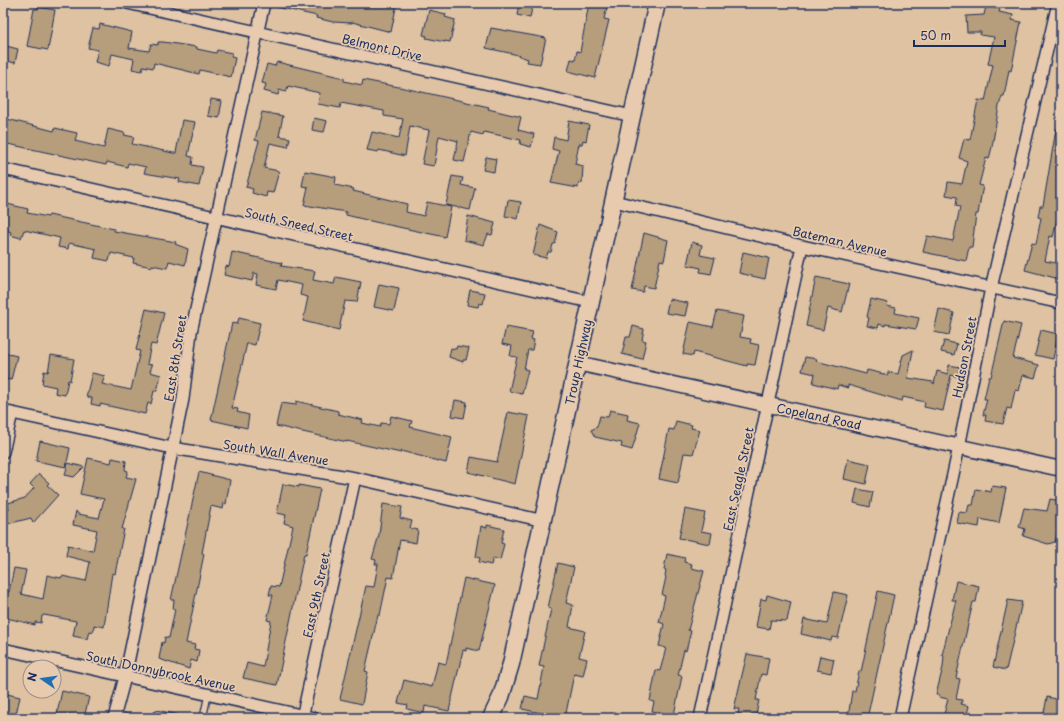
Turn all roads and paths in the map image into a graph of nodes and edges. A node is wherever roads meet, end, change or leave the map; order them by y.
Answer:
1 (127, 3) edge
2 (264, 3) edge
3 (657, 3) edge
4 (1058, 3) edge
5 (258, 32) junction
6 (632, 116) junction
7 (3, 169) edge
8 (614, 201) junction
9 (216, 219) junction
10 (802, 246) junction
11 (991, 288) junction
12 (590, 302) junction
13 (1061, 303) edge
14 (577, 363) junction
15 (768, 405) junction
16 (8, 412) edge
17 (959, 447) junction
18 (172, 448) junction
19 (3, 452) edge
20 (1061, 469) edge
21 (356, 478) junction
22 (544, 521) junction
23 (3, 649) edge
24 (125, 677) junction
25 (208, 695) junction
26 (114, 716) edge
27 (306, 717) edge
28 (130, 718) edge
29 (151, 718) edge
30 (176, 718) edge
31 (203, 718) edge
32 (491, 718) edge
33 (700, 718) edge
34 (900, 718) edge

1 - 5 street, Belmont Drive
2 - 5 street, East 8th Street
3 - 6 main road, Troup Highway
4 - 11 street, Hudson Street
5 - 6 street, Belmont Drive
5 - 9 street, East 8th Street
6 - 8 main road, Troup Highway
7 - 9 street, South Sneed Street
8 - 10 street, Bateman Avenue
8 - 12 main road, Troup Highway
9 - 12 street, South Sneed Street
9 - 18 street, East 8th Street
10 - 11 street, Bateman Avenue
10 - 15 street, East Seagle Street
11 - 13 street, Bateman Avenue
11 - 17 street, Hudson Street
12 - 14 main road, Troup Highway
14 - 15 street, Copeland Road
14 - 22 main road, Troup Highway
15 - 17 street, Copeland Road
15 - 33 street, East Seagle Street
16 - 18 street, South Wall Avenue
16 - 19 street
17 - 20 street, Copeland Road
17 - 34 street, Hudson Street
18 - 21 street, South Wall Avenue
18 - 24 street, East 8th Street
21 - 22 street, South Wall Avenue
21 - 27 street, East 9th Street
22 - 32 main road, Troup Highway
23 - 24 street, South Donnybrook Avenue
24 - 25 street, South Donnybrook Avenue
24 - 26 street, East 8th Street
25 - 27 street, South Donnybrook Avenue
25 - 31 lane
26 - 28 lane
29 - 30 lane

